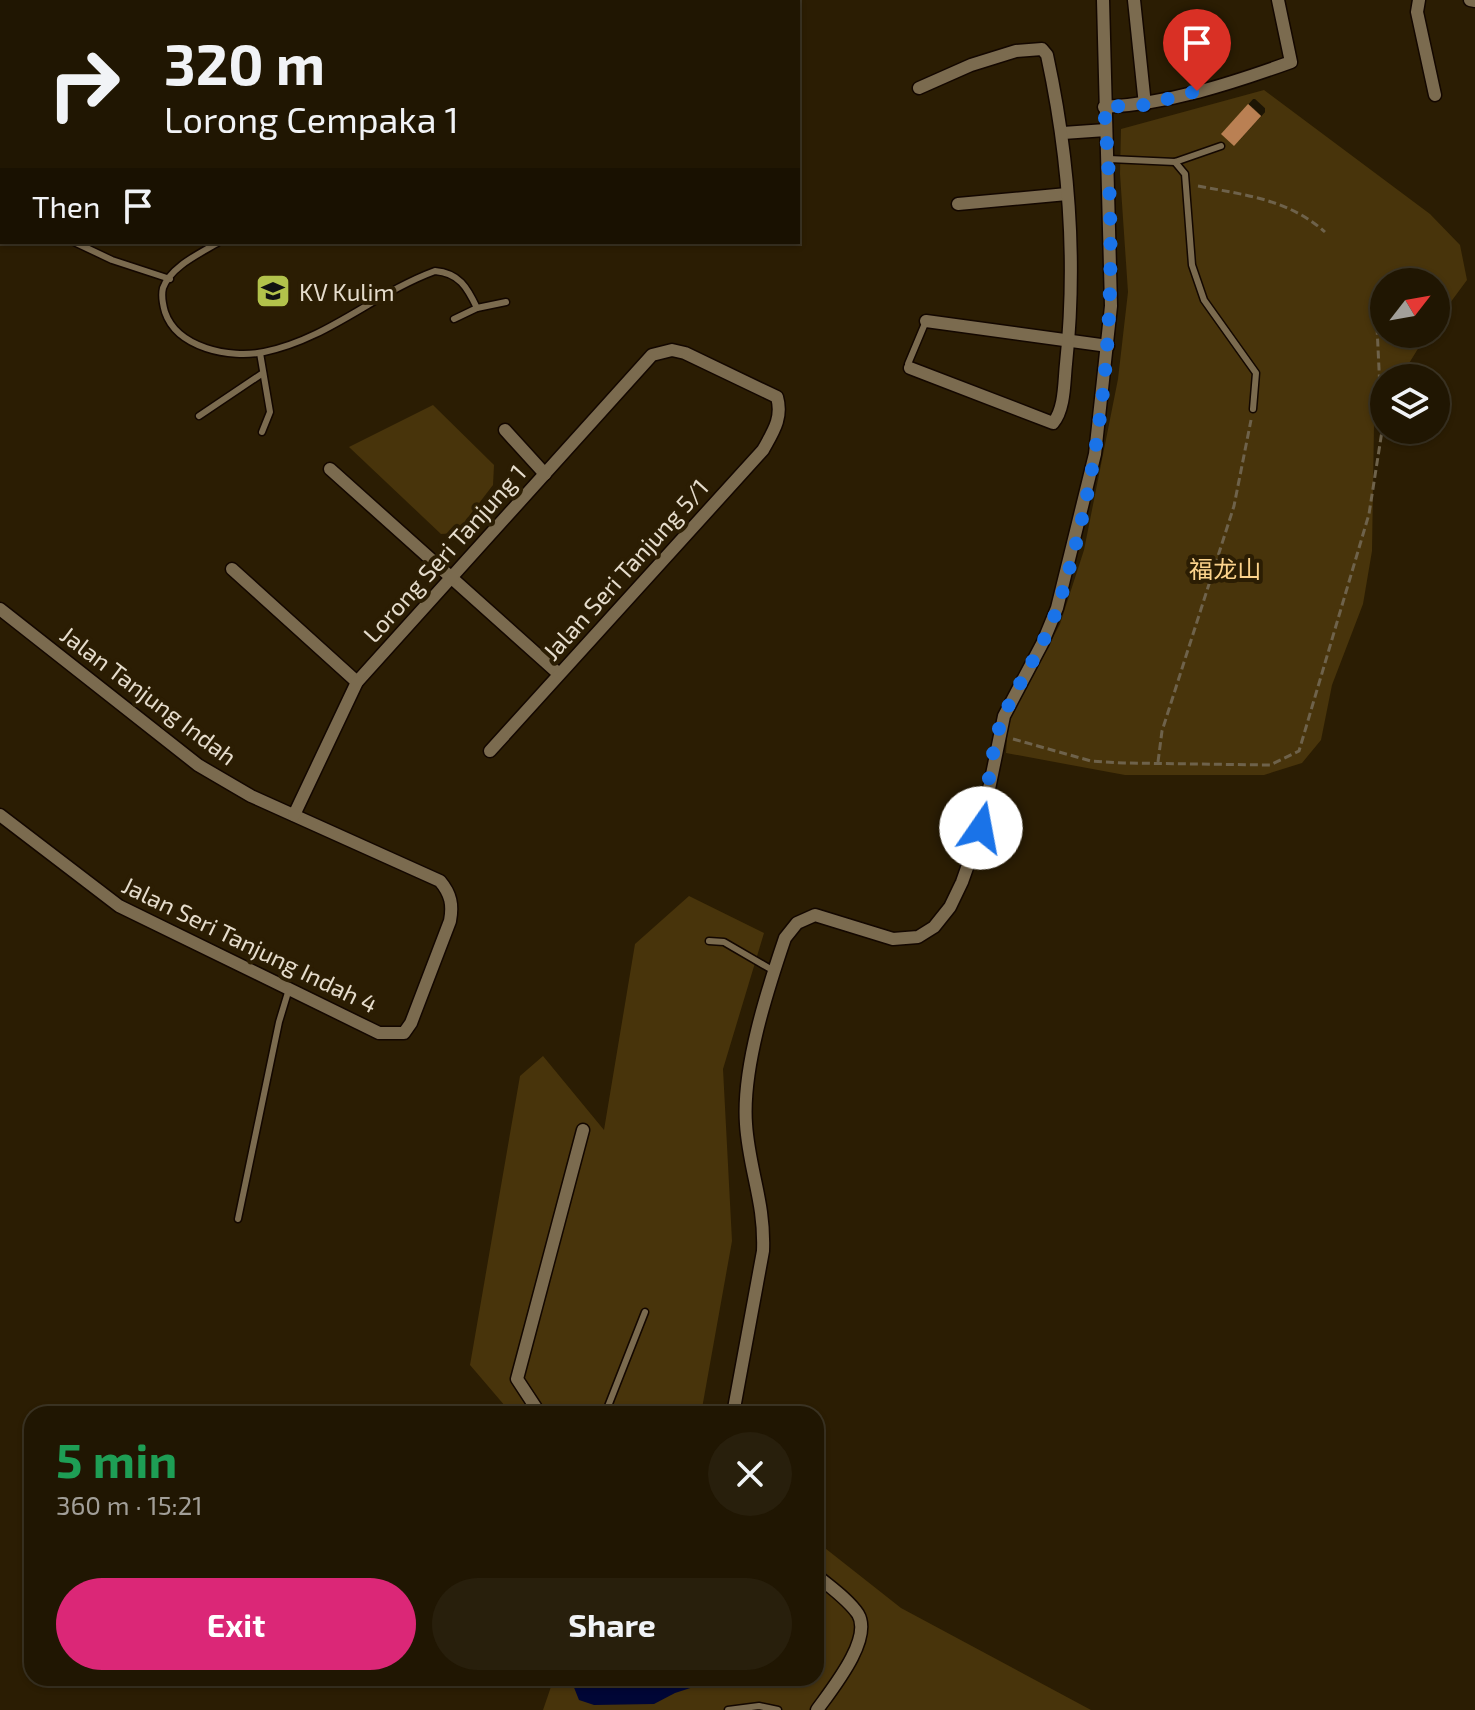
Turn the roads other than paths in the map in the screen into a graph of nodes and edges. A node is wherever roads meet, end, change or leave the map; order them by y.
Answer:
1 (1103, 0) edge
2 (1134, 0) edge
3 (1278, 0) edge
4 (1419, 0) edge
5 (919, 88) dead end
6 (1435, 95) dead end
7 (1145, 105) junction
8 (1104, 107) junction
9 (1106, 130) junction
10 (1063, 133) junction
11 (1221, 146) dead end
12 (1109, 159) junction
13 (1175, 162) junction
14 (1067, 194) junction
15 (958, 204) dead end
16 (78, 244) edge
17 (216, 244) edge
18 (170, 279) junction
19 (506, 302) dead end
20 (477, 308) junction
21 (454, 319) dead end
22 (926, 321) joint
23 (1068, 342) junction
24 (1108, 346) junction
25 (667, 350) joint
26 (260, 353) junction
27 (910, 368) joint
28 (263, 373) junction
29 (1253, 409) road end
30 (199, 416) dead end
31 (505, 430) dead end
32 (262, 432) dead end
33 (330, 469) dead end
34 (545, 474) junction
35 (232, 569) dead end
36 (450, 578) junction
37 (0, 609) edge
38 (559, 674) junction
39 (357, 682) junction
40 (490, 751) dead end
41 (0, 815) edge
42 (294, 815) junction
43 (449, 892) joint
44 (709, 941) dead end
45 (774, 971) junction
46 (289, 989) junction
47 (583, 1130) dead end
48 (238, 1219) dead end
49 (645, 1312) dead end
50 (535, 1406) edge
51 (608, 1406) edge
52 (734, 1406) edge
53 (824, 1582) edge
54 (728, 1710) edge
55 (778, 1710) edge
56 (817, 1710) edge

1 - 8 street
2 - 7 street
3 - 7 street
4 - 6 street
5 - 10 street
7 - 8 street
8 - 9 street
9 - 10 street
9 - 12 street
10 - 14 street
11 - 13 lane
12 - 13 lane
12 - 24 street
13 - 29 lane
14 - 15 street
14 - 23 street
16 - 18 lane
17 - 18 lane
18 - 26 lane
19 - 20 lane
20 - 21 lane
20 - 26 lane
22 - 23 street
22 - 27 lane
23 - 24 street
23 - 27 street
24 - 45 street
25 - 34 street, Lorong Seri Tanjung 1
25 - 38 street, Jalan Seri Tanjung 5/1
26 - 28 lane
28 - 30 lane
28 - 32 lane
31 - 34 street
33 - 36 street
34 - 36 street, Lorong Seri Tanjung 1
35 - 39 street
36 - 38 street
36 - 39 street, Lorong Seri Tanjung 1
37 - 42 street, Jalan Tanjung Indah
38 - 40 street, Jalan Seri Tanjung 5/1
39 - 42 street, Lorong Seri Tanjung 1
41 - 46 street, Jalan Seri Tanjung Indah 4
42 - 43 street, Jalan Tanjung Indah
43 - 46 street, Jalan Seri Tanjung Indah 4
44 - 45 lane
45 - 52 street
46 - 48 lane
47 - 50 street
49 - 51 lane
53 - 56 street
54 - 55 lane

